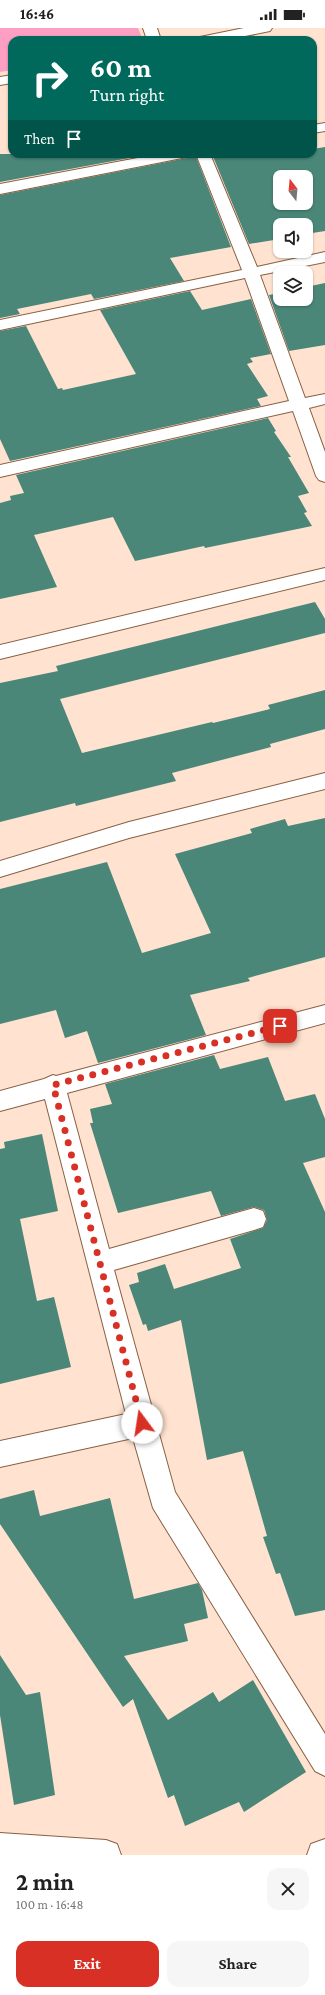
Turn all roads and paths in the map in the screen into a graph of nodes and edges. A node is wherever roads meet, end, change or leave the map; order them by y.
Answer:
1 (265, 28) edge
2 (225, 36) edge
3 (161, 158) edge
4 (205, 158) edge
5 (0, 189) edge
6 (325, 257) edge
7 (251, 272) junction
8 (0, 325) edge
9 (325, 399) edge
10 (298, 405) junction
11 (0, 471) edge
12 (325, 476) edge
13 (325, 574) edge
14 (0, 652) edge
15 (325, 781) edge
16 (0, 869) edge
17 (325, 1014) edge
18 (53, 1085) junction
19 (0, 1101) edge
20 (254, 1219) dead end
21 (100, 1263) junction
22 (142, 1423) junction
23 (0, 1454) edge
24 (325, 1761) edge
25 (0, 1848) edge
26 (325, 1854) edge
27 (106, 1855) edge
28 (322, 1855) edge

1 - 2 street
3 - 5 street
4 - 7 street
6 - 7 street
7 - 8 street
7 - 10 street
9 - 10 street
10 - 11 street
10 - 12 street
13 - 14 street
15 - 16 street
17 - 18 street
18 - 19 street
18 - 21 street
20 - 21 street
21 - 22 street
22 - 23 street
22 - 24 street
25 - 27 street
26 - 28 street

